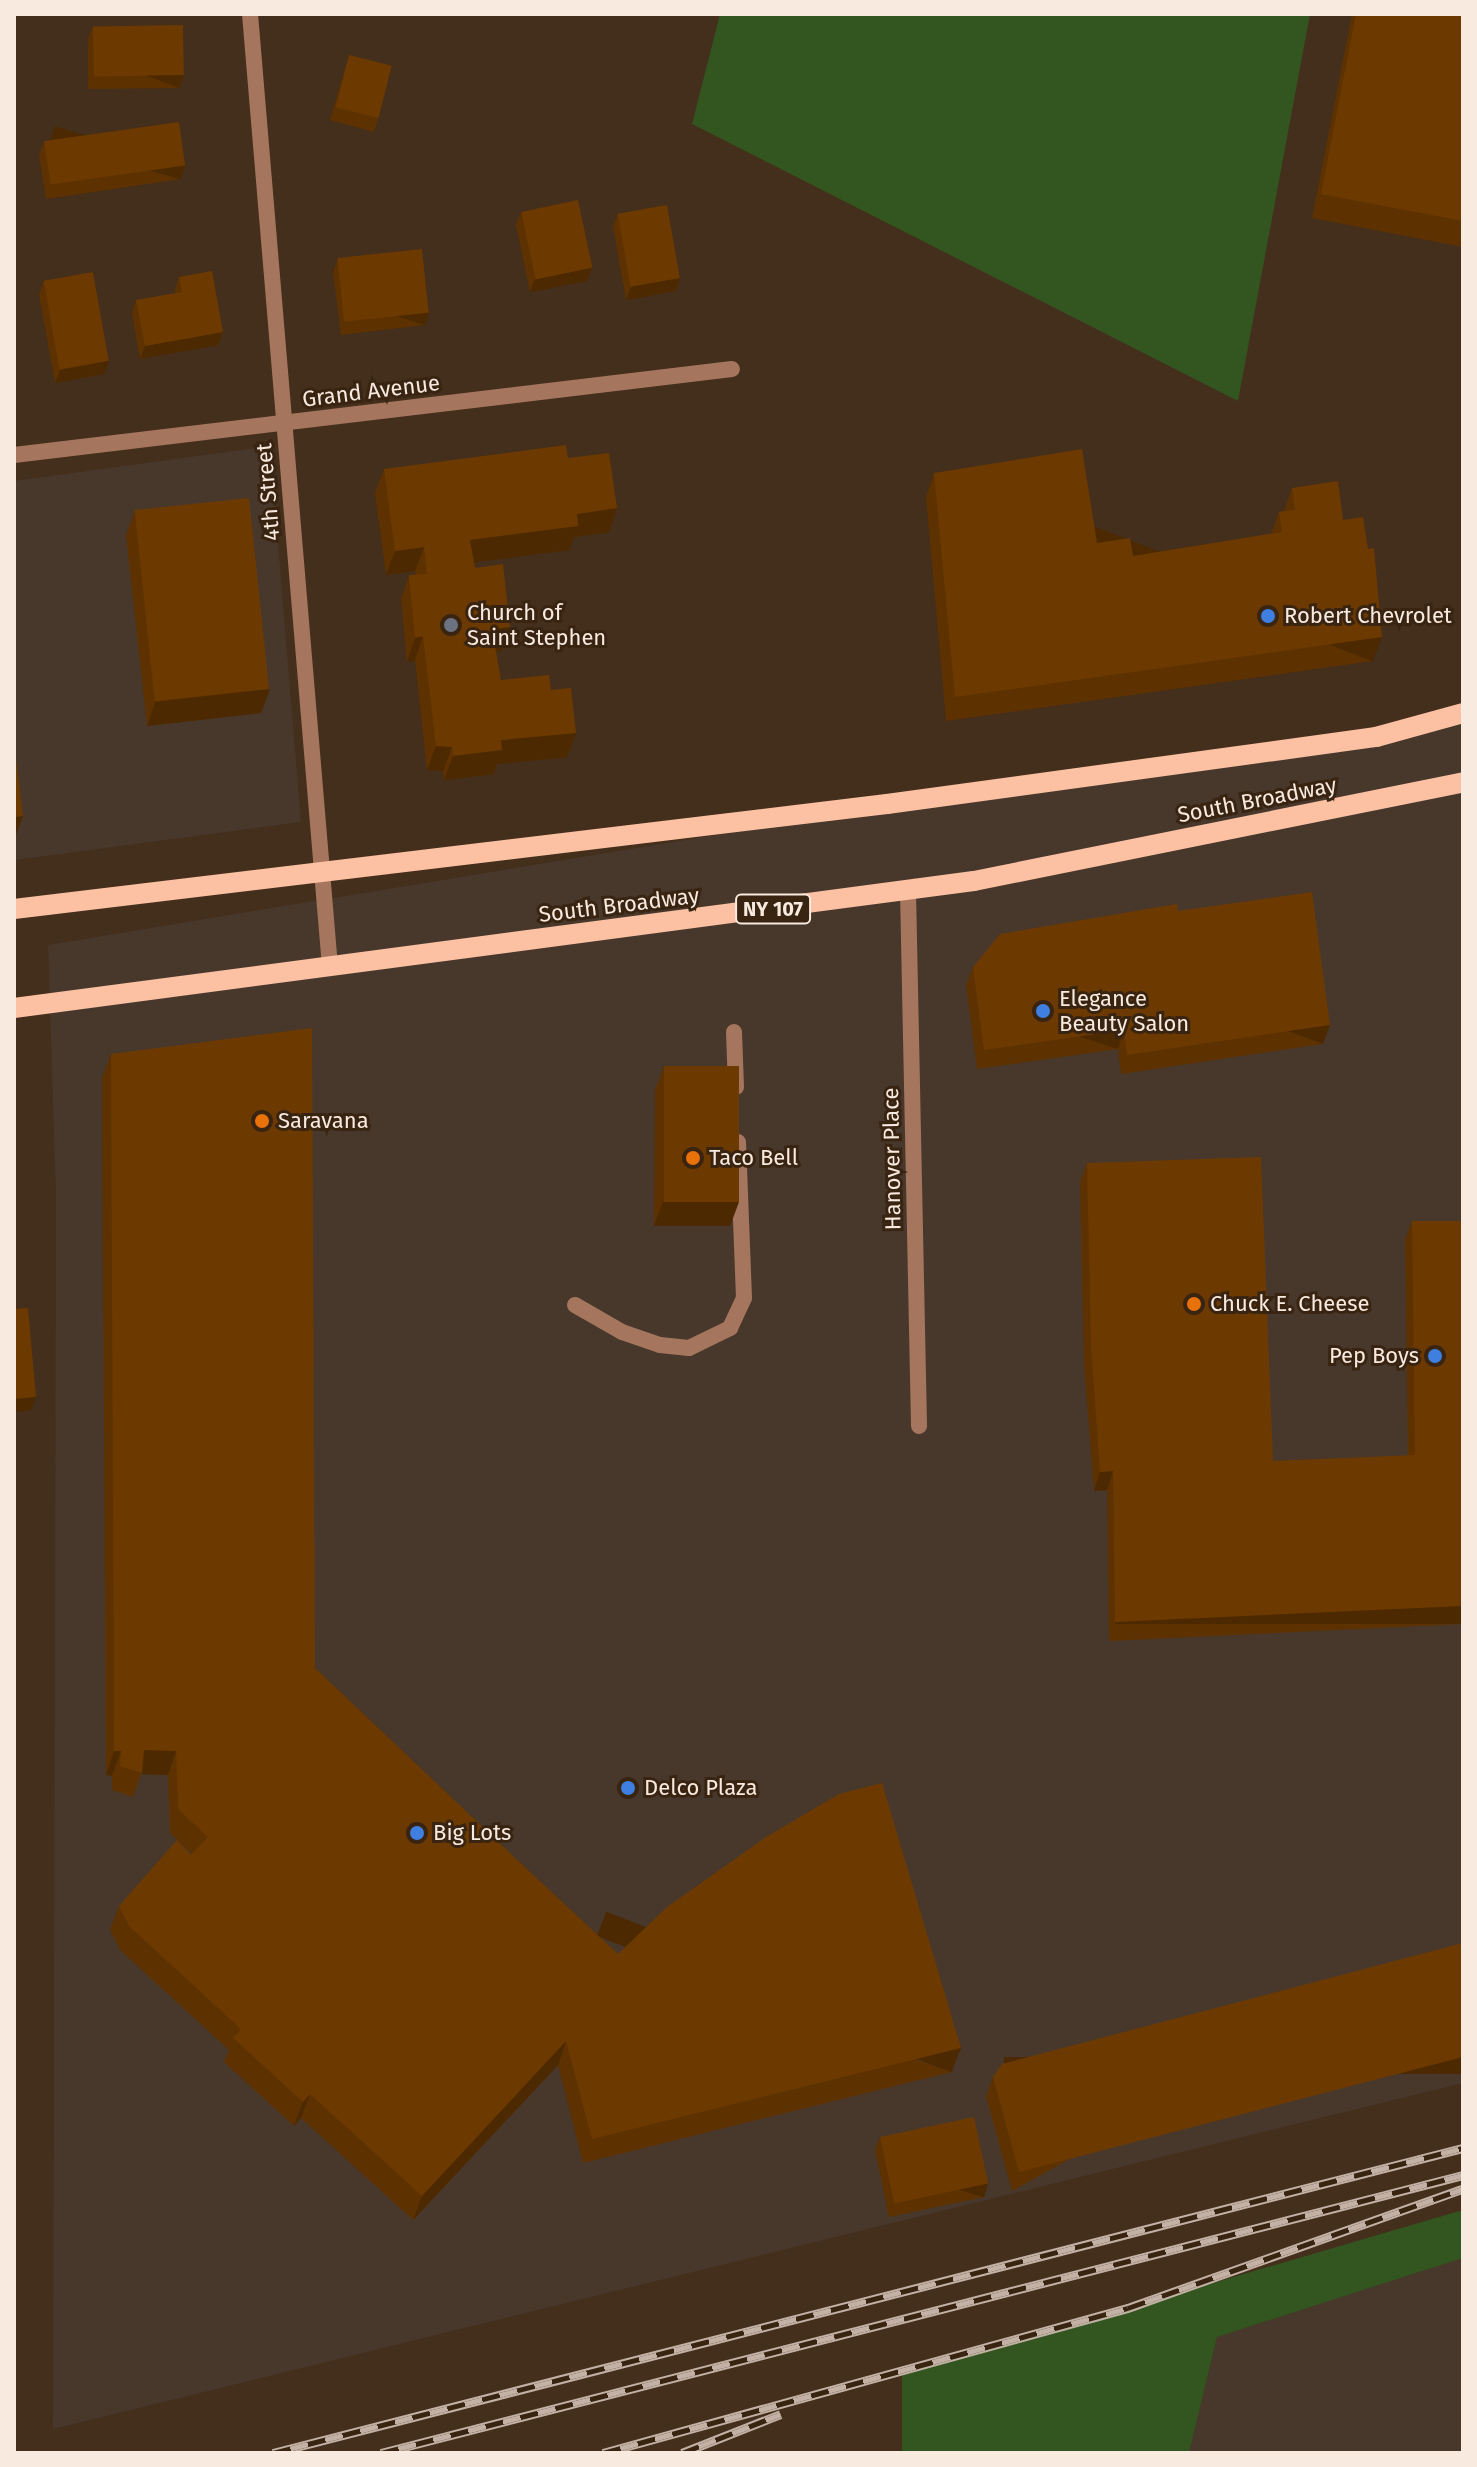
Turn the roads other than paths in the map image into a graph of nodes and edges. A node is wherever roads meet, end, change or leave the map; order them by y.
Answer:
1 (250, 14) edge
2 (732, 369) dead end
3 (284, 423) junction
4 (14, 455) edge
5 (1463, 713) edge
6 (1463, 782) edge
7 (322, 870) junction
8 (908, 891) junction
9 (14, 909) edge
10 (330, 967) junction
11 (14, 1008) edge
12 (734, 1032) dead end
13 (575, 1305) dead end
14 (919, 1426) dead end

1 - 3 street, 4th Street
2 - 3 street, Grand Avenue
3 - 4 street, Grand Avenue
3 - 7 street, 4th Street
5 - 7 main road, South Broadway
6 - 8 main road, South Broadway / NY 107
7 - 9 main road, South Broadway
7 - 10 street, 4th Street
8 - 10 main road, South Broadway / NY 107
8 - 14 street, Hanover Place
10 - 11 main road, South Broadway / NY 107
12 - 13 street

